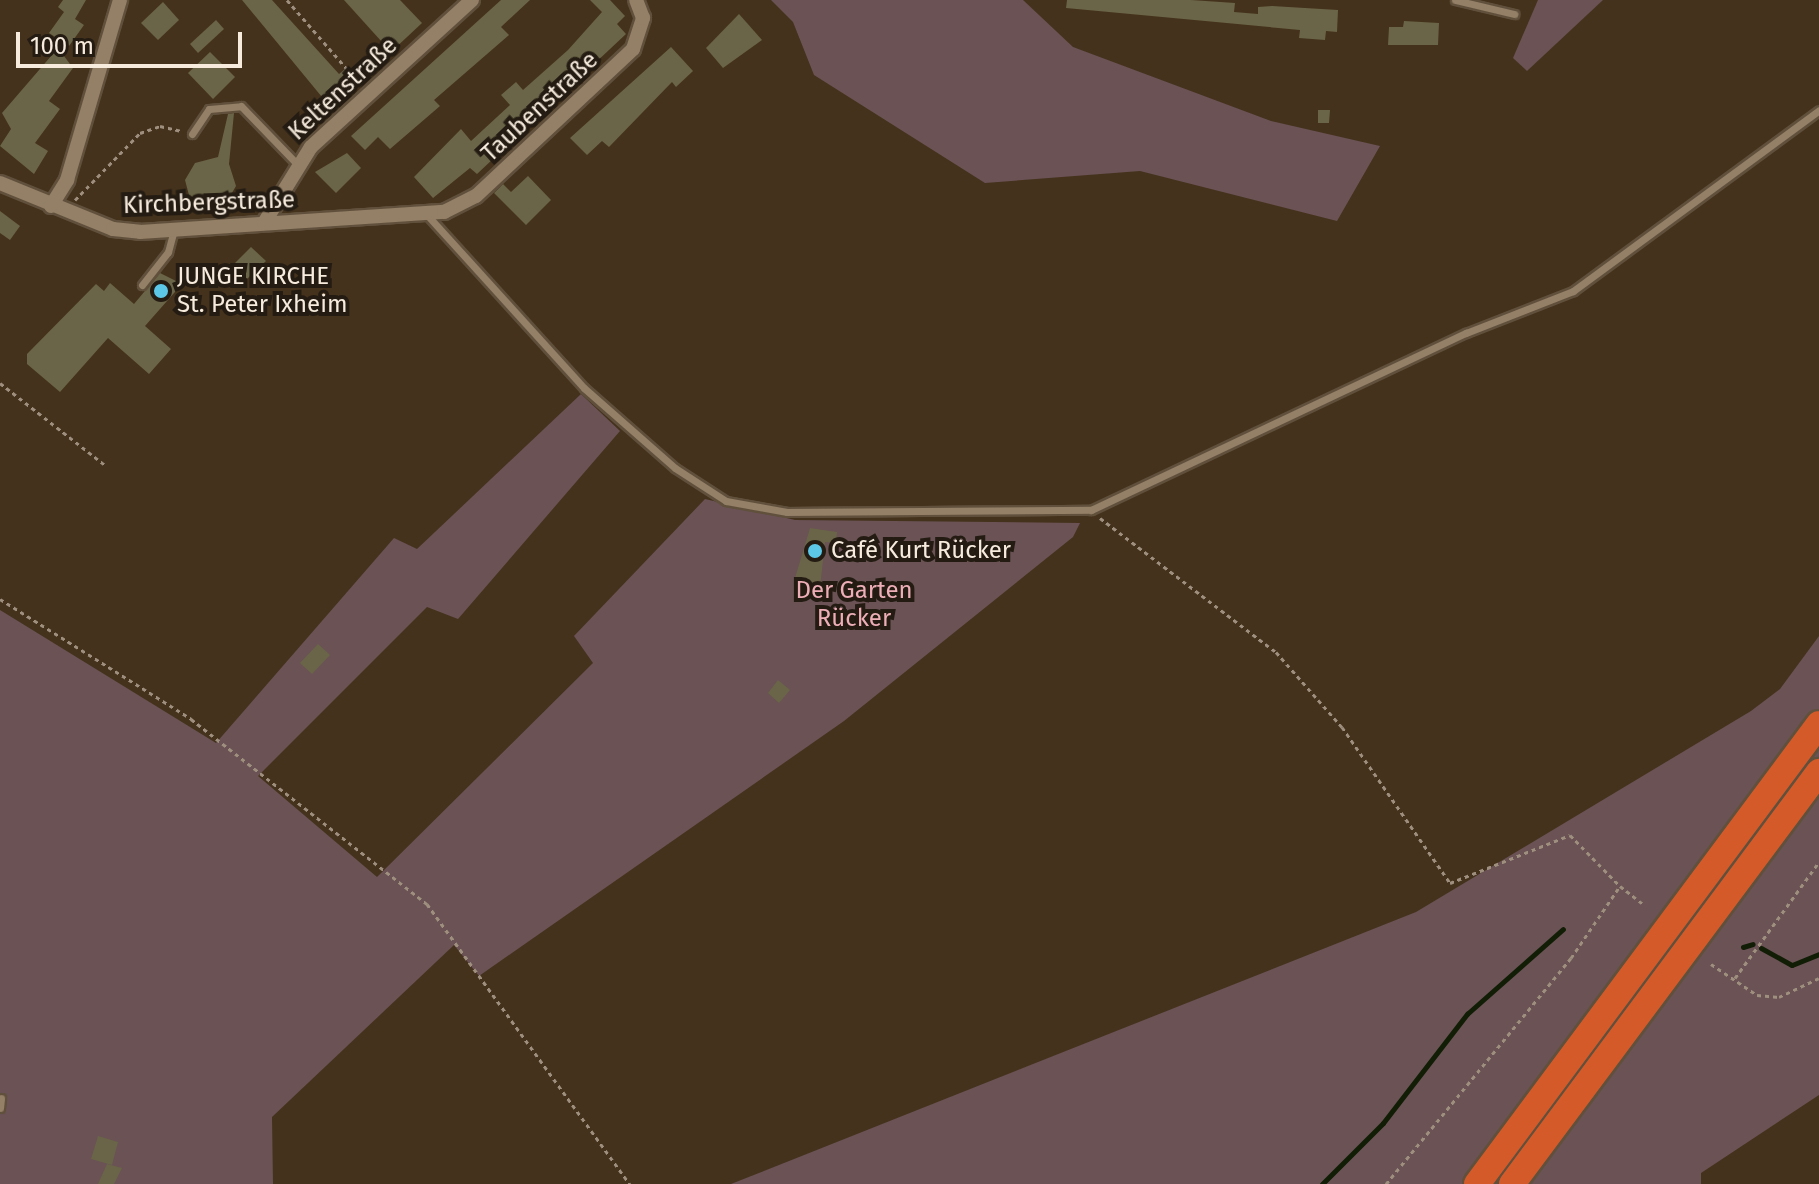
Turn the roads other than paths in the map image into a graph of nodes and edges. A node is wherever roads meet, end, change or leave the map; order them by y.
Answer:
1 (120, 0) edge
2 (472, 0) edge
3 (636, 0) edge
4 (1455, 0) edge
5 (1514, 14) dead end
6 (1819, 110) edge
7 (192, 134) road end
8 (297, 164) junction
9 (0, 183) edge
10 (58, 209) junction
11 (428, 216) junction
12 (264, 223) junction
13 (174, 230) junction
14 (142, 285) dead end
15 (1819, 724) edge
16 (1819, 772) edge
17 (1, 1098) edge
18 (0, 1108) edge
19 (1477, 1184) edge
20 (1512, 1184) edge

1 - 10 street
2 - 8 street, Keltenstraße
3 - 11 street, Taubenstraße
4 - 5 lane
6 - 11 lane
7 - 8 lane
8 - 12 street, Keltenstraße
9 - 10 street, Kirchbergstraße
10 - 13 street, Kirchbergstraße
11 - 12 street, Kirchbergstraße
12 - 13 street, Kirchbergstraße
13 - 14 lane
15 - 19 highway
16 - 20 highway
17 - 18 lane

